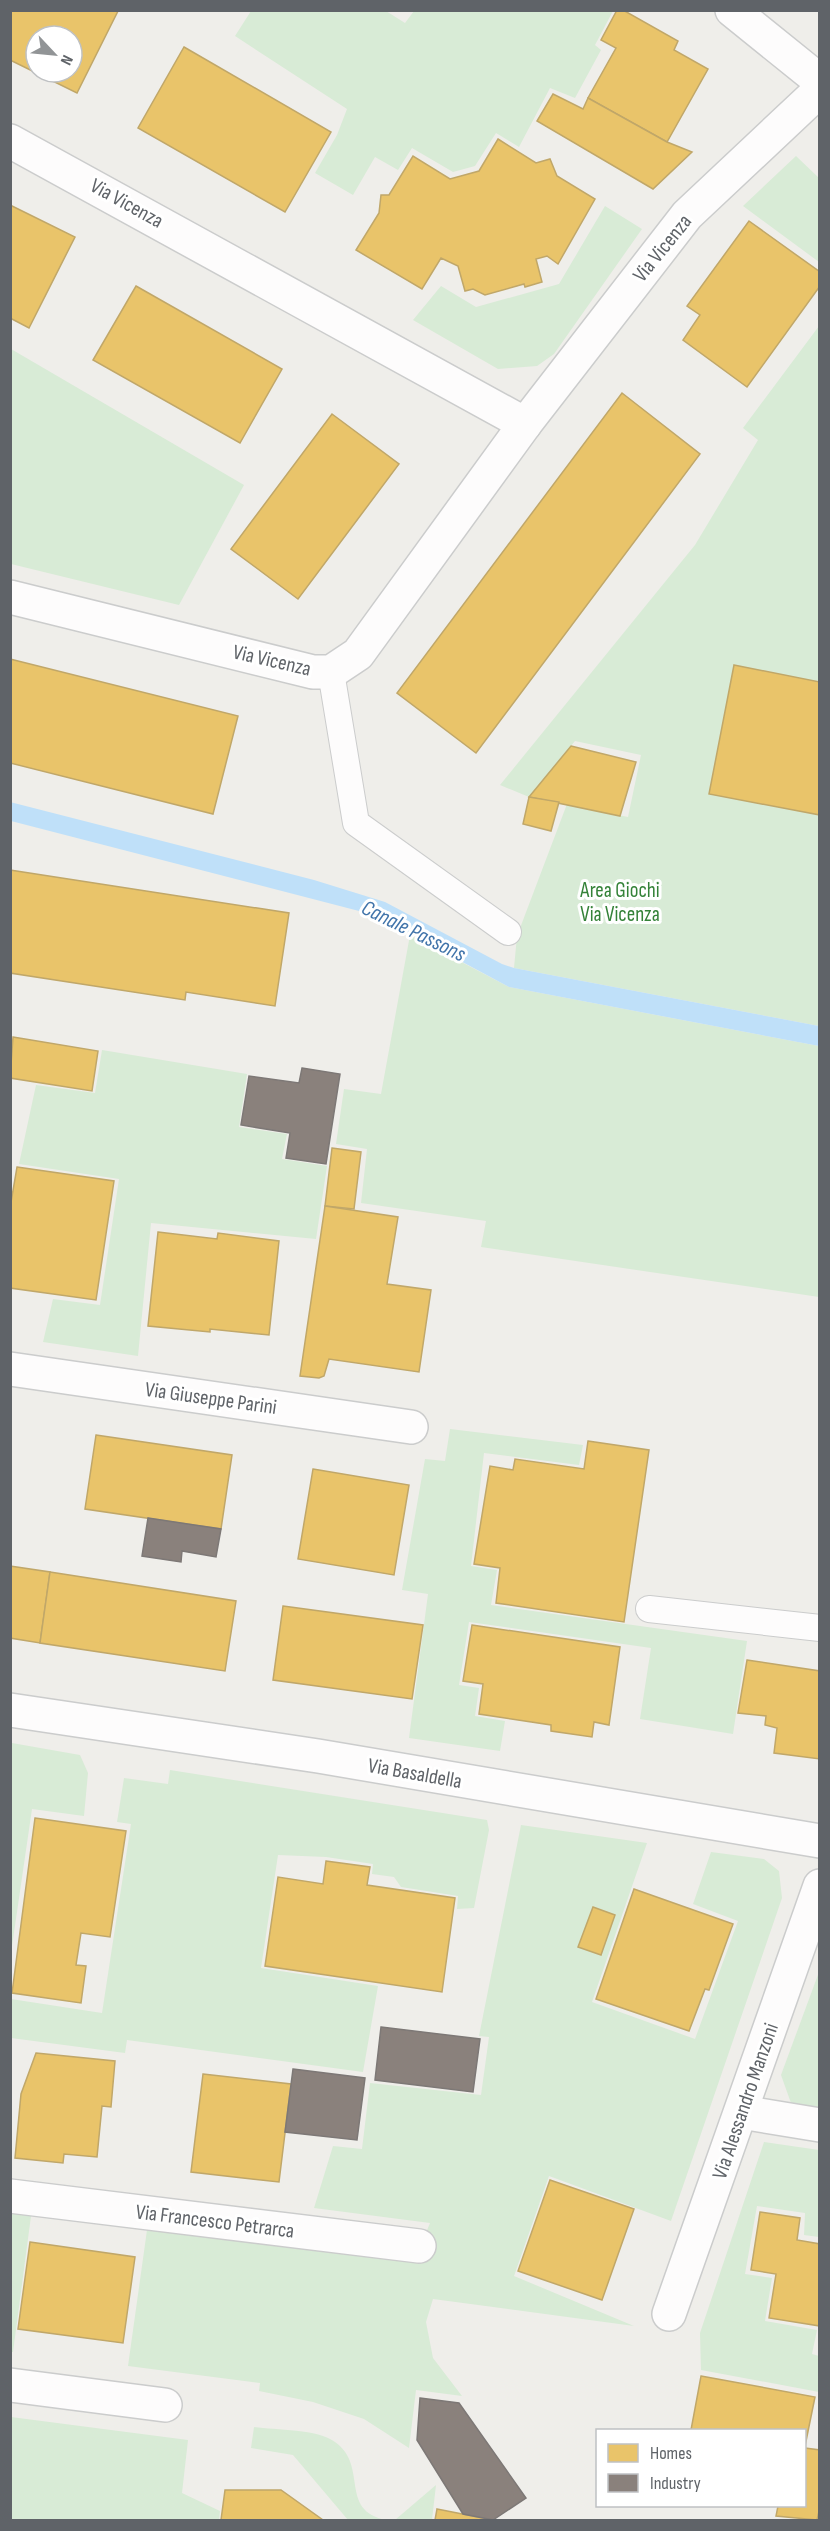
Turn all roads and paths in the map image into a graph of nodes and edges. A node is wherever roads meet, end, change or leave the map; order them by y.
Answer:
1 (732, 10) edge
2 (819, 81) edge
3 (819, 90) edge
4 (10, 141) edge
5 (525, 424) junction
6 (10, 597) edge
7 (331, 672) junction
8 (508, 932) dead end
9 (10, 1369) edge
10 (411, 1427) dead end
11 (649, 1609) dead end
12 (819, 1629) edge
13 (10, 1710) edge
14 (819, 1841) edge
15 (819, 1886) edge
16 (741, 2112) junction
17 (819, 2125) edge
18 (10, 2196) edge
19 (418, 2246) dead end
20 (669, 2314) dead end
21 (10, 2385) edge
22 (165, 2405) dead end

1 - 2 street
3 - 5 street, Via Vicenza
4 - 5 street, Via Vicenza
5 - 7 street, Via Vicenza
6 - 7 street, Via Vicenza
7 - 8 lane
9 - 10 street, Via Giuseppe Parini
11 - 12 lane
13 - 14 street, Via Basaldella
15 - 16 street, Via Alessandro Manzoni
16 - 17 street
16 - 20 street, Via Alessandro Manzoni
18 - 19 street, Via Francesco Petrarca
21 - 22 street

